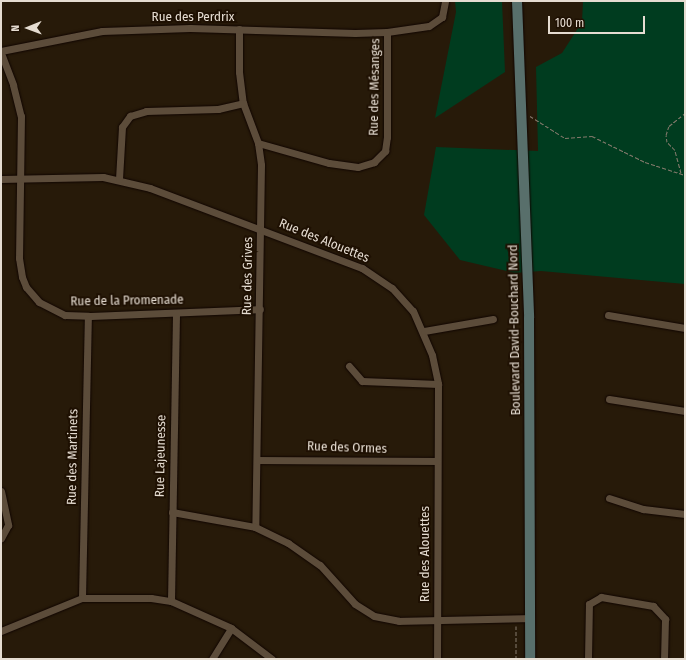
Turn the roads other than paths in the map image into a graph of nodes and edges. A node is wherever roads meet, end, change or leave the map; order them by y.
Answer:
1 (445, 1) edge
2 (517, 1) edge
3 (239, 29) junction
4 (387, 32) junction
5 (1, 52) edge
6 (243, 103) junction
7 (258, 143) junction
8 (21, 178) junction
9 (1, 179) edge
10 (119, 179) junction
11 (262, 230) junction
12 (260, 309) junction
13 (176, 312) junction
14 (608, 315) dead end
15 (88, 316) junction
16 (494, 319) dead end
17 (685, 328) edge
18 (424, 331) junction
19 (349, 366) dead end
20 (438, 384) junction
21 (609, 399) dead end
22 (685, 411) edge
23 (257, 460) junction
24 (437, 461) junction
25 (1, 492) edge
26 (609, 498) dead end
27 (172, 512) junction
28 (685, 514) edge
29 (255, 527) junction
30 (1, 538) edge
31 (82, 598) junction
32 (171, 601) junction
33 (530, 618) junction
34 (437, 621) junction
35 (231, 628) junction
36 (1, 631) edge
37 (212, 659) edge
38 (272, 659) edge
39 (436, 659) edge
40 (530, 659) edge
41 (588, 659) edge
42 (664, 659) edge

1 - 4 street, Rue des Perdrix
2 - 33 street, Boulevard David-Bouchard Nord
3 - 4 street, Rue des Perdrix
3 - 5 street, Rue des Perdrix
3 - 6 street, Rue des Grives
4 - 7 street, Rue des Mésanges
5 - 8 street, Rue de la Promenade
6 - 7 street, Rue des Grives
6 - 10 street
7 - 11 street, Rue des Grives
8 - 9 street, Rue des Alouettes
8 - 10 street, Rue des Alouettes
8 - 15 street, Rue de la Promenade
10 - 11 street, Rue des Alouettes
11 - 12 street, Rue des Grives
11 - 18 street, Rue des Alouettes
12 - 13 street, Rue de la Promenade
12 - 23 street, Rue des Grives
13 - 15 street, Rue de la Promenade
13 - 27 street, Rue Lajeunesse
14 - 17 street
15 - 31 street, Rue des Martinets
16 - 18 street
18 - 20 street, Rue des Alouettes
19 - 20 street
20 - 24 street, Rue des Alouettes
21 - 22 street
23 - 24 street, Rue des Ormes
23 - 29 street, Rue des Grives
24 - 34 street, Rue des Alouettes
25 - 30 street
26 - 28 street
27 - 29 street
27 - 32 street, Rue Lajeunesse
29 - 34 street
31 - 32 street
31 - 36 street
32 - 35 street
33 - 34 street
33 - 40 street, Boulevard David-Bouchard Nord
34 - 39 street, Rue des Alouettes
35 - 37 street
35 - 38 street
41 - 42 street

